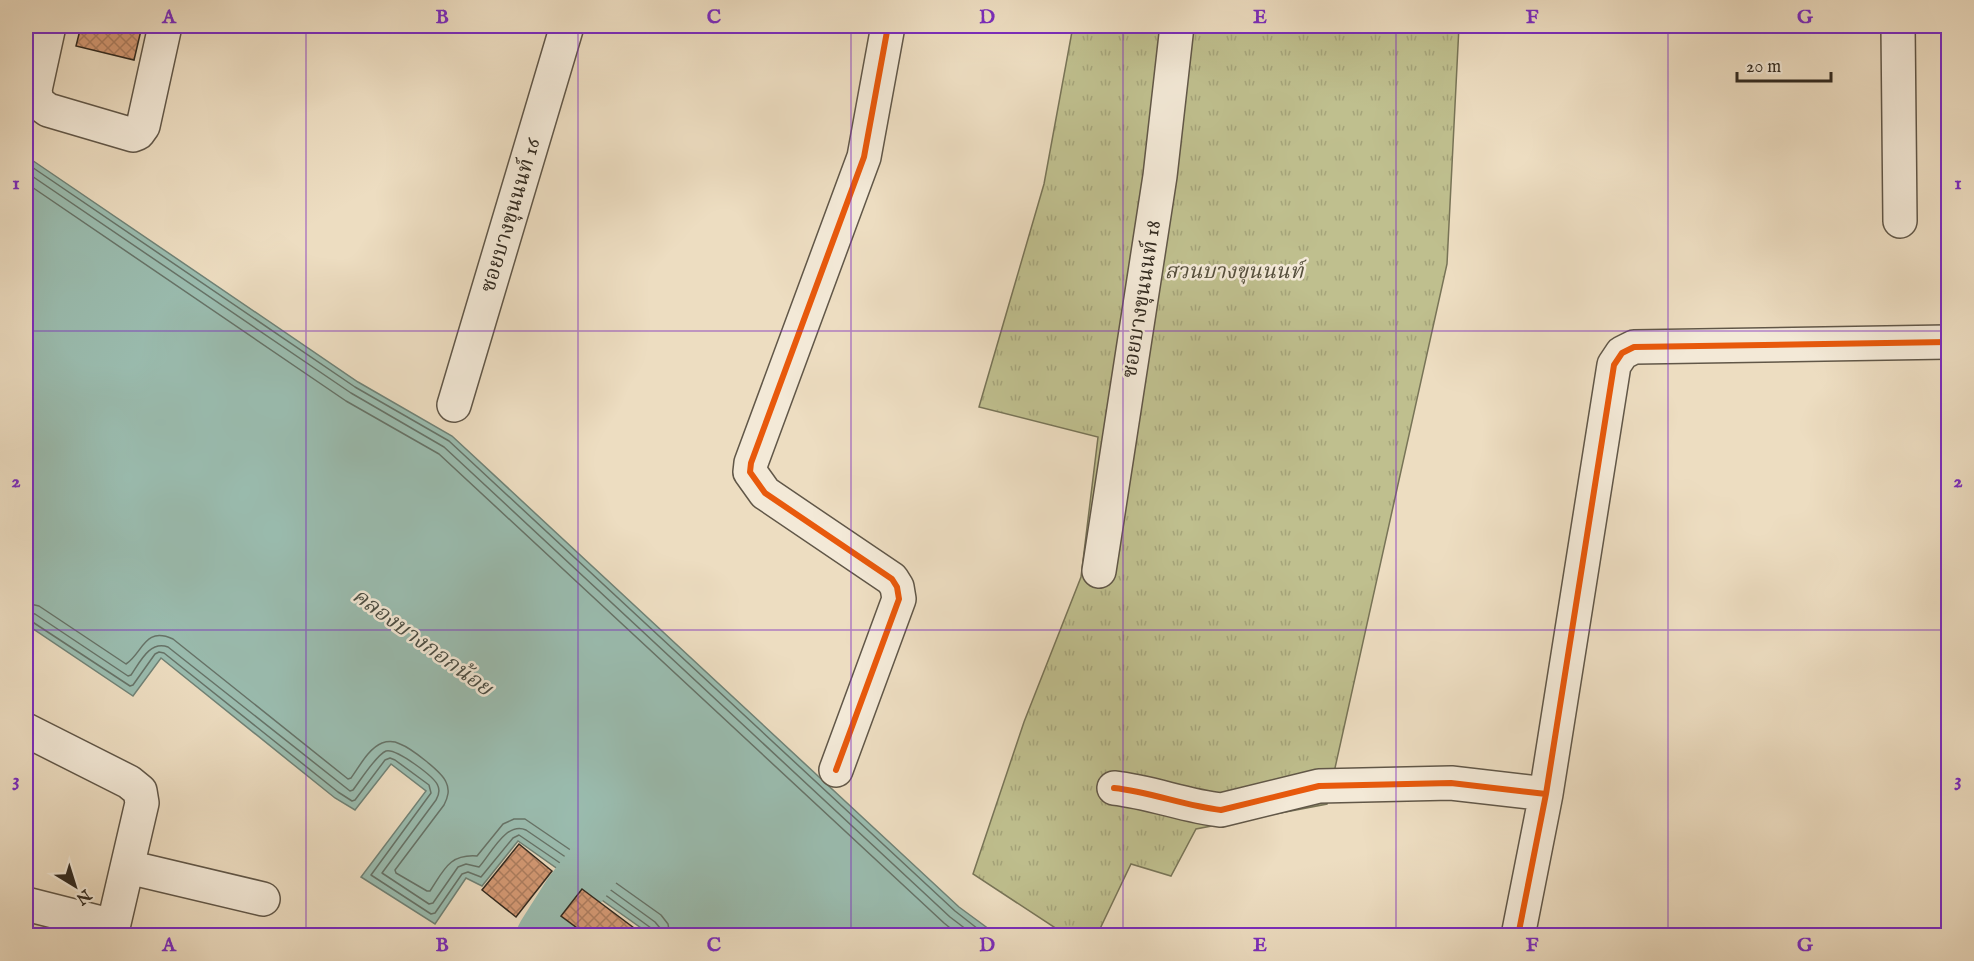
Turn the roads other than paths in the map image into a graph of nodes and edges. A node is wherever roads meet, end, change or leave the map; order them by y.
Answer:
1 (50, 26) edge
2 (165, 26) edge
3 (567, 26) edge
4 (888, 26) edge
5 (1177, 26) edge
6 (1898, 26) edge
7 (1900, 221) dead end
8 (1948, 342) edge
9 (454, 405) dead end
10 (1099, 571) dead end
11 (26, 730) edge
12 (836, 770) dead end
13 (1114, 788) dead end
14 (1546, 794) junction
15 (128, 867) junction
16 (263, 898) dead end
17 (26, 904) edge
18 (112, 931) edge
19 (1518, 936) edge

1 - 2 street
3 - 9 street, ซอยบางขุนนนท์ 16
4 - 12 street
5 - 10 street, ซอยบางขุนนนท์ 18
6 - 7 street
8 - 14 street
11 - 15 street
13 - 14 street
14 - 19 street
15 - 16 street
15 - 18 street
17 - 18 street

